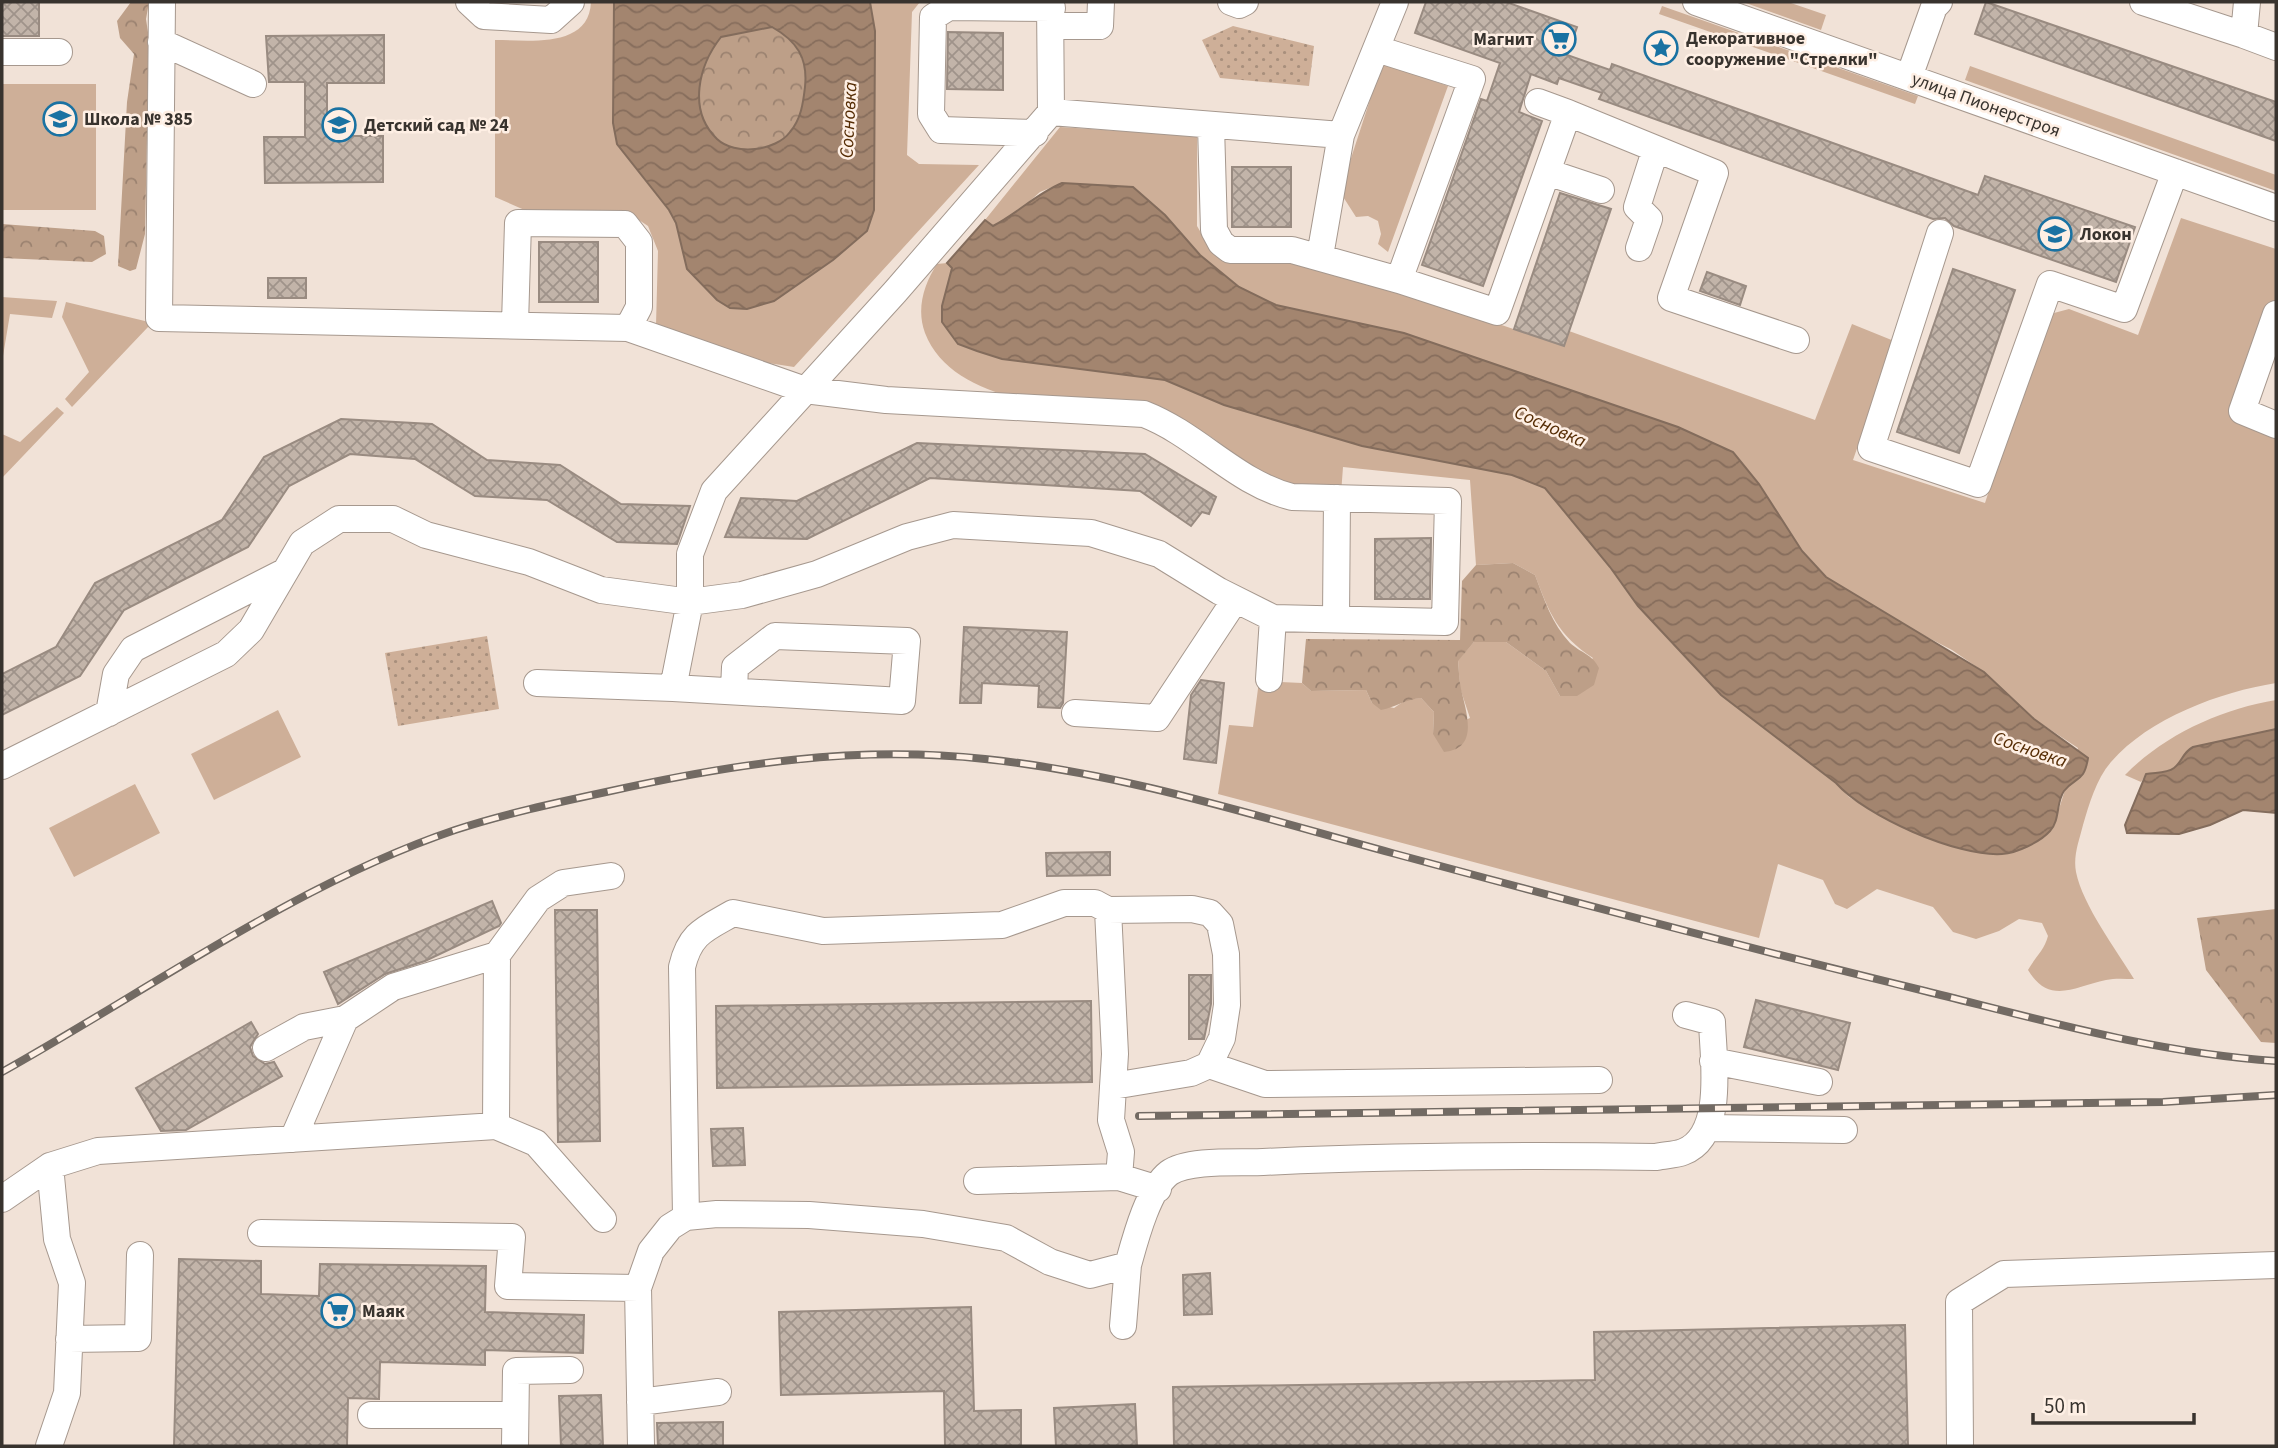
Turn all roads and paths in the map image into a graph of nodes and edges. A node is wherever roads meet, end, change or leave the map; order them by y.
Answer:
1 (162, 2) edge
2 (469, 2) edge
3 (571, 2) edge
4 (1101, 2) edge
5 (1231, 2) edge
6 (1245, 2) edge
7 (1395, 2) edge
8 (1696, 2) edge
9 (2143, 2) edge
10 (2247, 2) edge
11 (1931, 3) edge
12 (937, 10) edge
13 (1051, 12) edge
14 (2244, 35) junction
15 (161, 42) junction
16 (2276, 47) edge
17 (1377, 49) junction
18 (2, 52) edge
19 (59, 52) dead end
20 (1909, 78) junction
21 (253, 84) dead end
22 (1538, 102) dead end
23 (1568, 113) junction
24 (1043, 122) junction
25 (1211, 126) junction
26 (1341, 135) junction
27 (1656, 151) junction
28 (1547, 172) junction
29 (2175, 172) junction
30 (1601, 190) dead end
31 (2276, 208) edge
32 (1940, 233) dead end
33 (1639, 247) dead end
34 (1320, 256) junction
35 (1399, 280) junction
36 (2276, 314) edge
37 (515, 324) junction
38 (628, 328) junction
39 (1796, 340) dead end
40 (805, 390) junction
41 (2276, 425) edge
42 (1337, 498) junction
43 (284, 572) junction
44 (1235, 600) junction
45 (690, 602) junction
46 (1273, 618) junction
47 (1336, 619) junction
48 (1269, 678) dead end
49 (537, 683) dead end
50 (673, 688) junction
51 (733, 690) junction
52 (109, 713) junction
53 (1075, 713) dead end
54 (2, 766) edge
55 (611, 876) dead end
56 (1108, 910) junction
57 (496, 955) junction
58 (1686, 1014) dead end
59 (345, 1019) junction
60 (266, 1048) dead end
61 (1713, 1061) junction
62 (1209, 1065) junction
63 (1599, 1080) dead end
64 (1819, 1082) dead end
65 (1114, 1086) junction
66 (496, 1126) junction
67 (1708, 1128) junction
68 (1844, 1130) dead end
69 (293, 1139) junction
70 (50, 1166) junction
71 (1119, 1177) junction
72 (978, 1181) dead end
73 (1158, 1189) junction
74 (2, 1199) edge
75 (687, 1217) junction
76 (603, 1219) dead end
77 (261, 1233) dead end
78 (140, 1255) dead end
79 (1128, 1265) junction
80 (2276, 1265) edge
81 (638, 1288) junction
82 (1123, 1326) dead end
83 (69, 1339) junction
84 (570, 1370) dead end
85 (718, 1392) dead end
86 (640, 1402) junction
87 (371, 1415) dead end
88 (516, 1415) junction
89 (49, 1446) edge
90 (515, 1446) edge
91 (641, 1446) edge
92 (1960, 1446) edge

1 - 15 street
2 - 3 street
4 - 13 street
5 - 6 street
7 - 17 street
8 - 20 street, улица Пионерстроя
9 - 14 street
10 - 14 street
11 - 20 street
12 - 13 street
12 - 24 street
13 - 24 street
14 - 16 street
15 - 21 street
15 - 37 street
17 - 26 street
17 - 35 street
18 - 19 street
20 - 29 street, улица Пионерстроя
22 - 23 street
23 - 27 street
23 - 28 street
24 - 25 street
24 - 40 street
25 - 26 street
25 - 34 street
26 - 34 street
27 - 33 street
27 - 39 street
28 - 30 street
28 - 35 street
29 - 31 street, улица Пионерстроя
29 - 32 street
34 - 35 street
36 - 41 street
37 - 38 street
37 - 38 street
38 - 40 street
40 - 42 street
40 - 45 street
42 - 47 street
42 - 47 street
43 - 45 street
43 - 52 street
43 - 52 street
44 - 45 street
44 - 46 street
44 - 53 street
45 - 50 street
46 - 47 street
46 - 48 street
49 - 50 street
50 - 51 street
51 - 51 street
52 - 54 street
55 - 57 street
56 - 62 street
56 - 65 street
56 - 75 street
57 - 59 street
57 - 66 street
58 - 61 street
59 - 60 street
59 - 69 street
61 - 64 street
61 - 67 street
62 - 63 street
62 - 65 street
65 - 71 street
66 - 69 street
66 - 76 street
67 - 68 street
67 - 73 street
69 - 70 street
70 - 74 street
70 - 83 street
71 - 72 street
71 - 73 street
73 - 79 street
75 - 79 street
75 - 81 street
77 - 81 street
78 - 83 street
79 - 82 street
80 - 92 street
81 - 86 street
83 - 89 street
84 - 88 street
85 - 86 street
86 - 91 street
87 - 88 street
88 - 90 street

